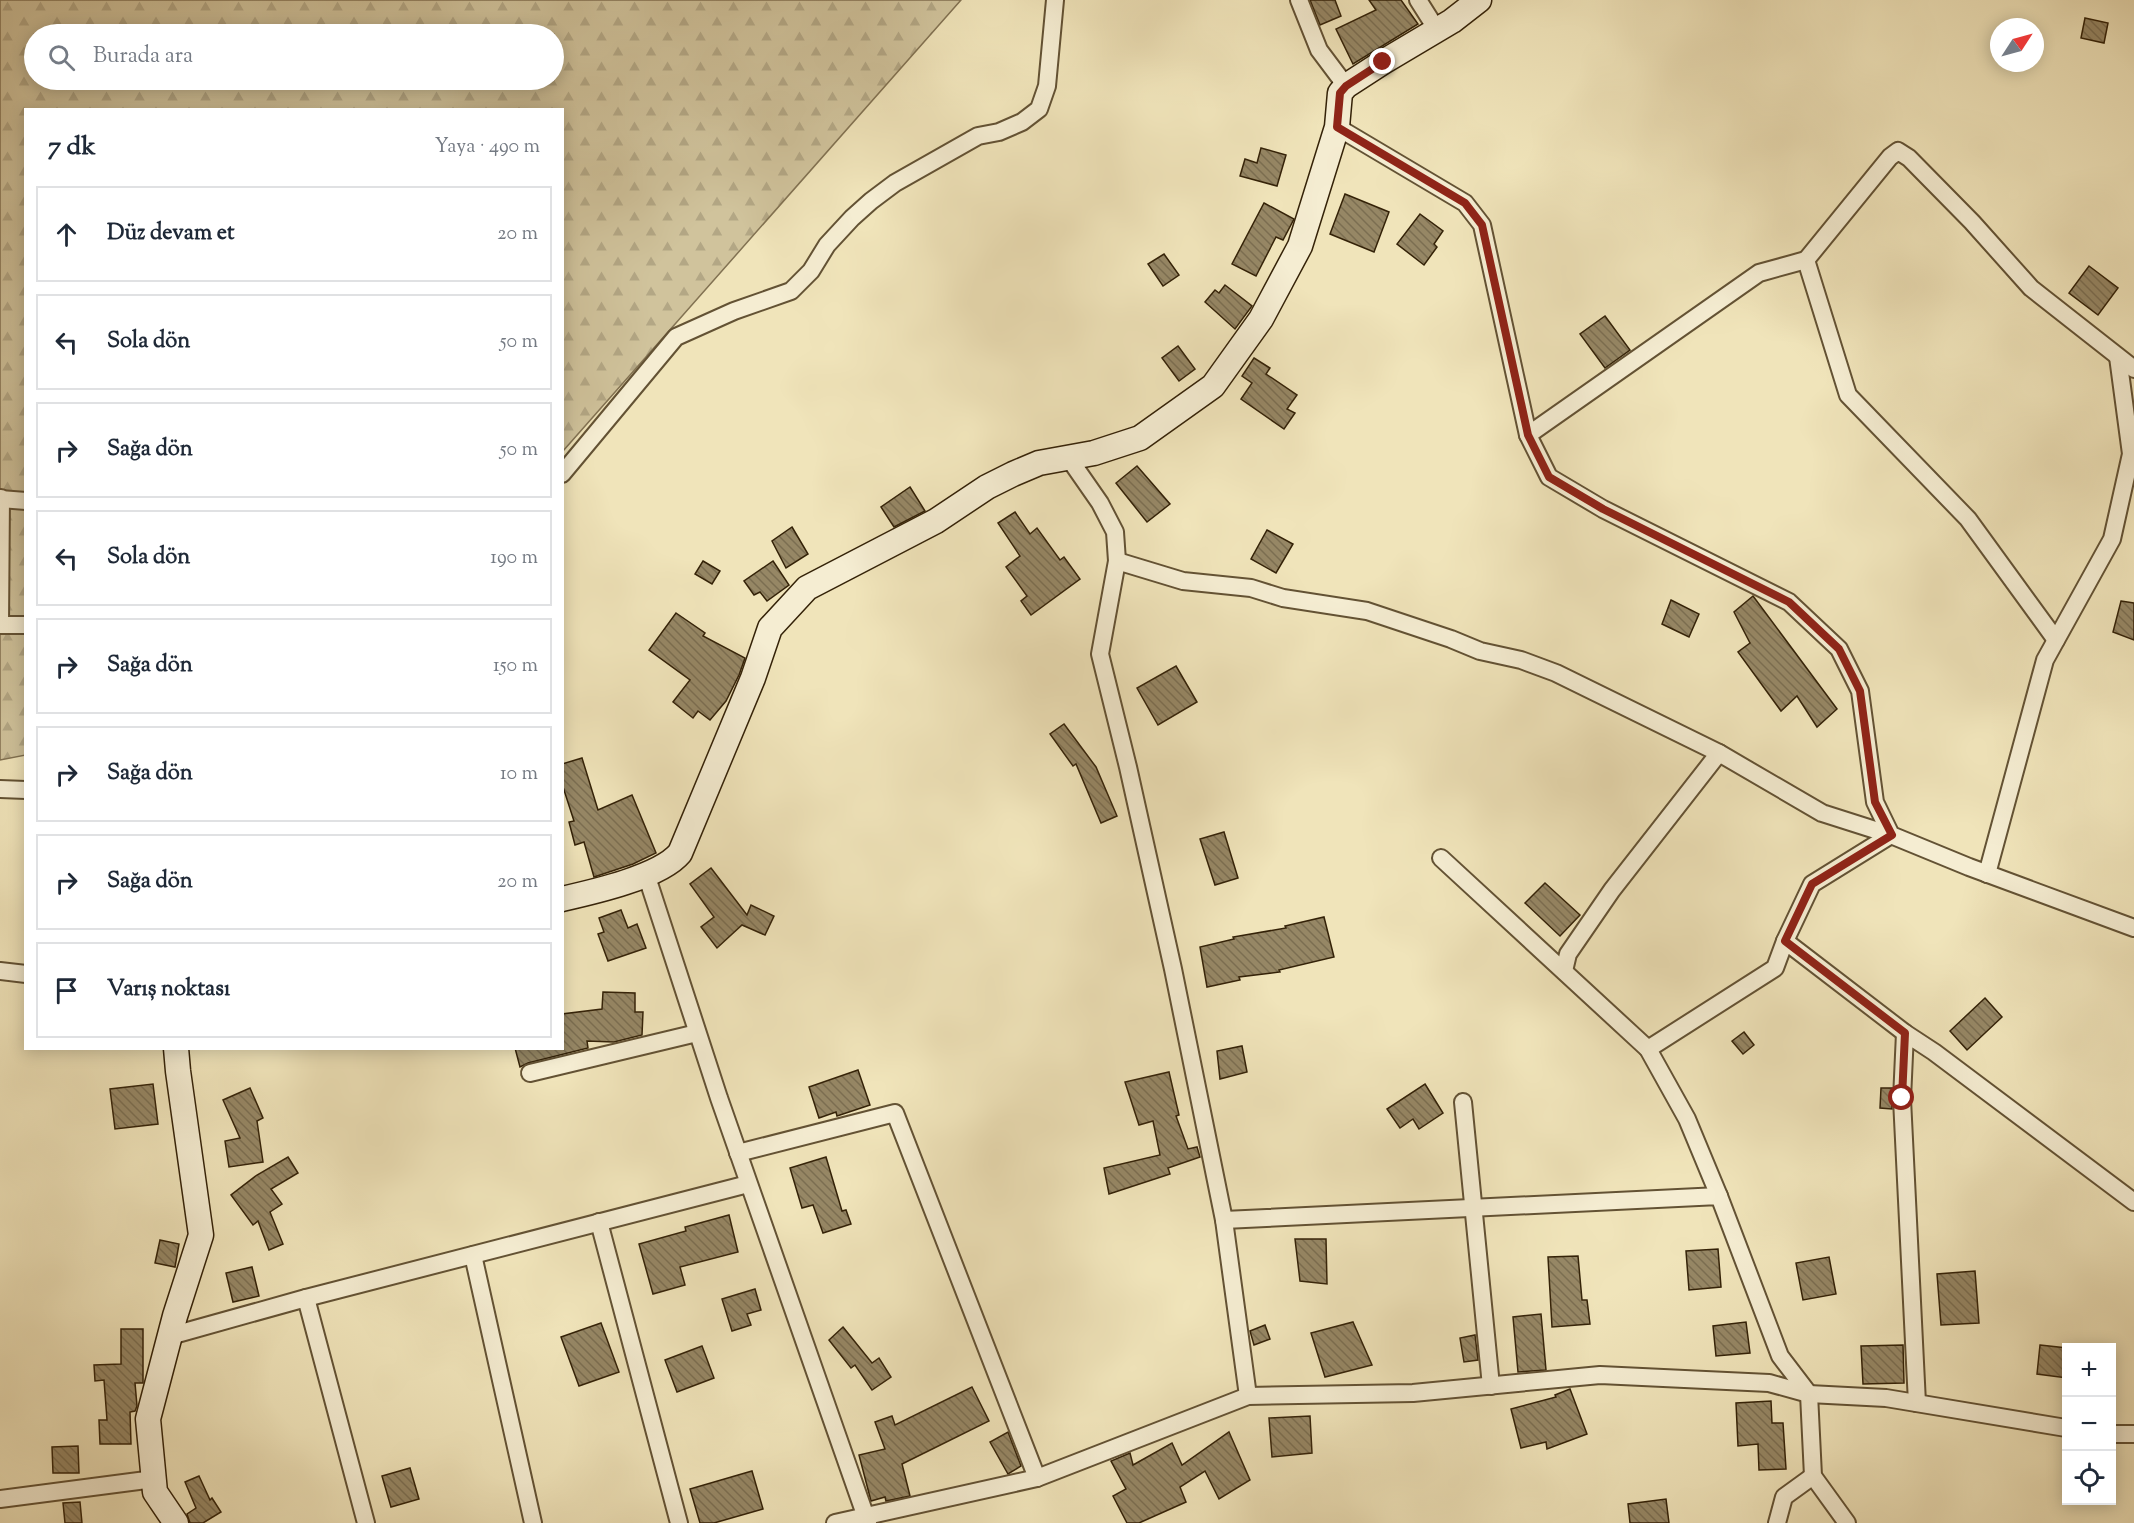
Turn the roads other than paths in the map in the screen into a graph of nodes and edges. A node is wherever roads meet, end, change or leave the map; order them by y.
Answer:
1 (1055, 0) edge
2 (1299, 0) edge
3 (1418, 0) edge
4 (1479, 0) edge
5 (1437, 30) junction
6 (1346, 86) junction
7 (1337, 127) junction
8 (1806, 261) junction
9 (2118, 357) junction
10 (2134, 369) edge
11 (1528, 435) junction
12 (1068, 457) junction
13 (564, 472) edge
14 (1, 499) edge
15 (24, 501) edge
16 (1117, 561) junction
17 (1, 625) edge
18 (24, 625) edge
19 (2056, 640) junction
20 (1719, 753) junction
21 (0, 789) edge
22 (24, 790) edge
23 (1892, 835) junction
24 (1440, 858) dead end
25 (646, 874) junction
26 (1987, 874) junction
27 (564, 898) edge
28 (2134, 928) edge
29 (1785, 941) junction
30 (0, 971) edge
31 (1564, 971) junction
32 (24, 974) edge
33 (697, 1033) junction
34 (1905, 1033) junction
35 (1648, 1049) junction
36 (176, 1050) edge
37 (530, 1073) dead end
38 (1463, 1102) dead end
39 (738, 1153) junction
40 (748, 1184) junction
41 (1719, 1197) junction
42 (2134, 1202) edge
43 (1474, 1207) junction
44 (1224, 1220) junction
45 (599, 1222) junction
46 (473, 1254) junction
47 (306, 1298) junction
48 (170, 1336) junction
49 (1491, 1386) junction
50 (1809, 1394) junction
51 (1248, 1396) junction
52 (1917, 1403) junction
53 (2062, 1427) edge
54 (2116, 1434) edge
55 (2134, 1434) edge
56 (1814, 1476) junction
57 (1037, 1478) junction
58 (154, 1479) junction
59 (0, 1499) edge
60 (866, 1520) edge
61 (176, 1523) edge
62 (366, 1523) edge
63 (533, 1523) edge
64 (679, 1523) edge
65 (835, 1523) edge
66 (1777, 1523) edge
67 (1848, 1523) edge

1 - 13 street
2 - 6 street
3 - 5 street
4 - 5 street
5 - 6 street
6 - 7 street
7 - 11 street
7 - 12 street
8 - 9 street
8 - 11 street
8 - 19 street
9 - 10 street
9 - 19 street
11 - 23 street
12 - 16 street
12 - 25 street
14 - 15 street
14 - 17 street
16 - 20 street
16 - 44 street
17 - 18 street
19 - 26 street
20 - 23 street
20 - 31 street
21 - 22 street
23 - 26 street
23 - 29 street
24 - 31 street
25 - 27 street
25 - 33 street
26 - 28 street
29 - 34 street
29 - 35 street
30 - 32 street
31 - 35 street
33 - 37 street
33 - 39 street
34 - 42 street
34 - 52 street
35 - 41 street
36 - 48 street
38 - 43 street
39 - 40 street
39 - 57 street
40 - 45 street
40 - 60 street
41 - 43 street
41 - 50 street
43 - 44 street
43 - 49 street
44 - 51 street
45 - 46 street
45 - 64 street
46 - 47 street
46 - 63 street
47 - 48 street
47 - 62 street
48 - 58 street
49 - 50 street
49 - 51 street
50 - 52 street
50 - 56 street
51 - 57 street
52 - 53 street
54 - 55 street
56 - 66 street
56 - 67 street
57 - 60 street
58 - 59 street
58 - 61 street
60 - 65 street

